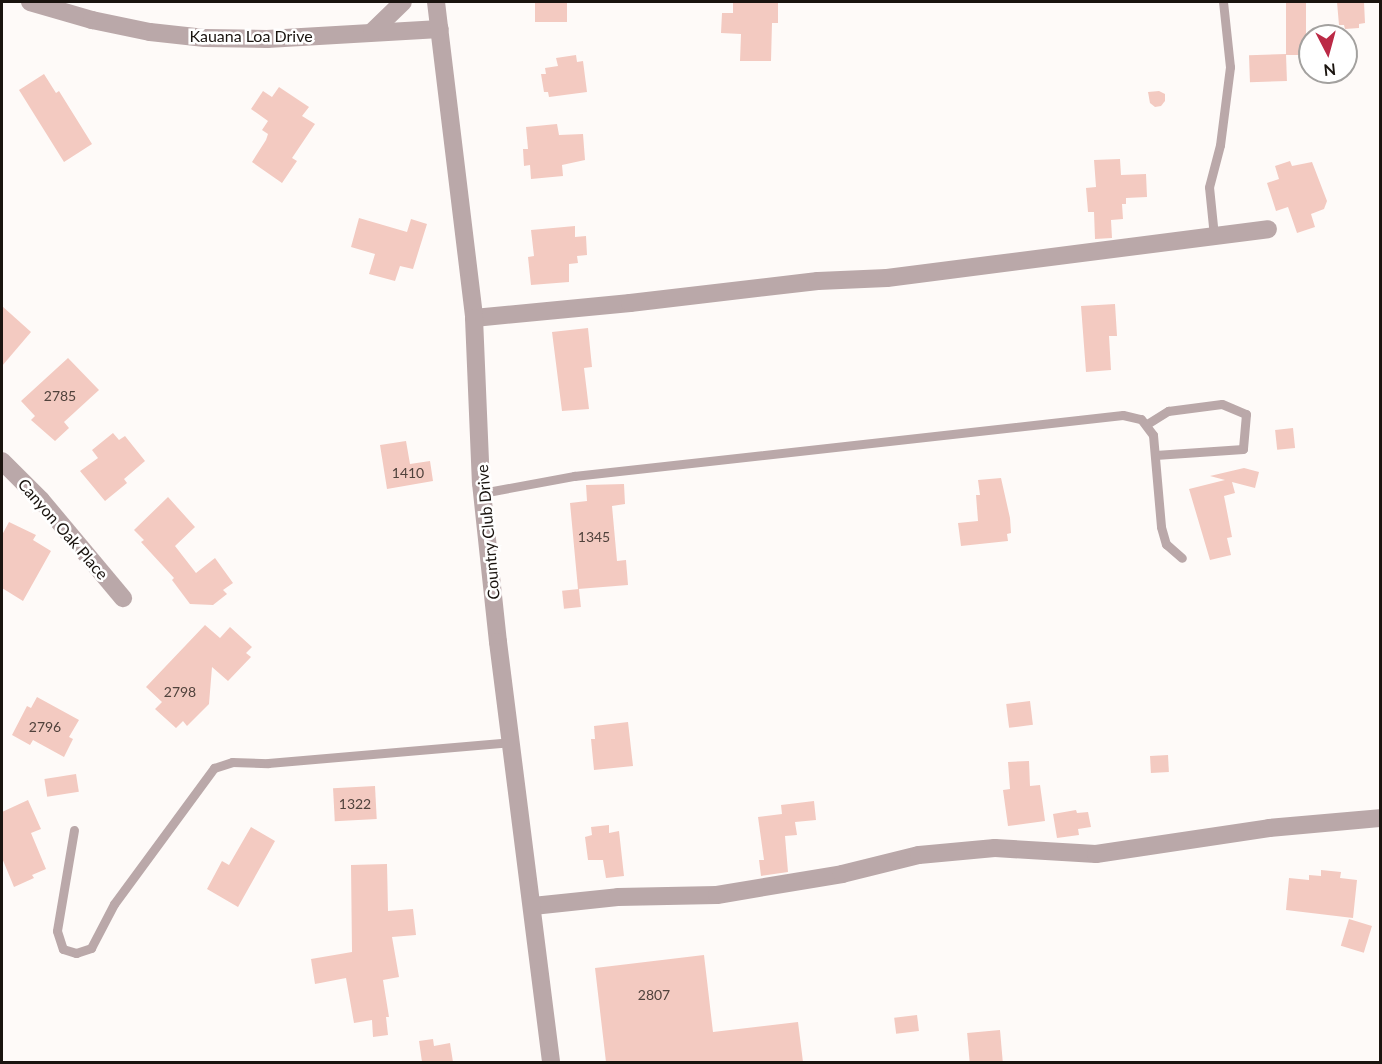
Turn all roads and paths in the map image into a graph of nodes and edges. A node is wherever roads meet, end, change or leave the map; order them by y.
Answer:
1 (30, 2) edge
2 (403, 2) edge
3 (436, 2) edge
4 (1223, 2) edge
5 (440, 28) junction
6 (372, 32) junction
7 (1268, 229) dead end
8 (1214, 236) junction
9 (474, 318) junction
10 (1147, 424) junction
11 (1155, 455) junction
12 (2, 461) edge
13 (482, 493) junction
14 (1182, 558) dead end
15 (123, 598) dead end
16 (511, 742) junction
17 (1380, 818) edge
18 (74, 830) dead end
19 (533, 906) junction
20 (551, 1062) edge

1 - 6 street, Kauana Loa Drive
2 - 6 street
3 - 5 street, Country Club Drive
4 - 8 lane
5 - 6 street, Kauana Loa Drive
5 - 9 street, Country Club Drive
7 - 8 street
8 - 9 street
9 - 13 street, Country Club Drive
10 - 11 lane
10 - 11 lane
10 - 13 lane
11 - 14 lane
12 - 15 street, Canyon Oak Place
13 - 16 street, Country Club Drive
16 - 18 lane
16 - 19 street, Country Club Drive
17 - 19 street
19 - 20 street, Country Club Drive

